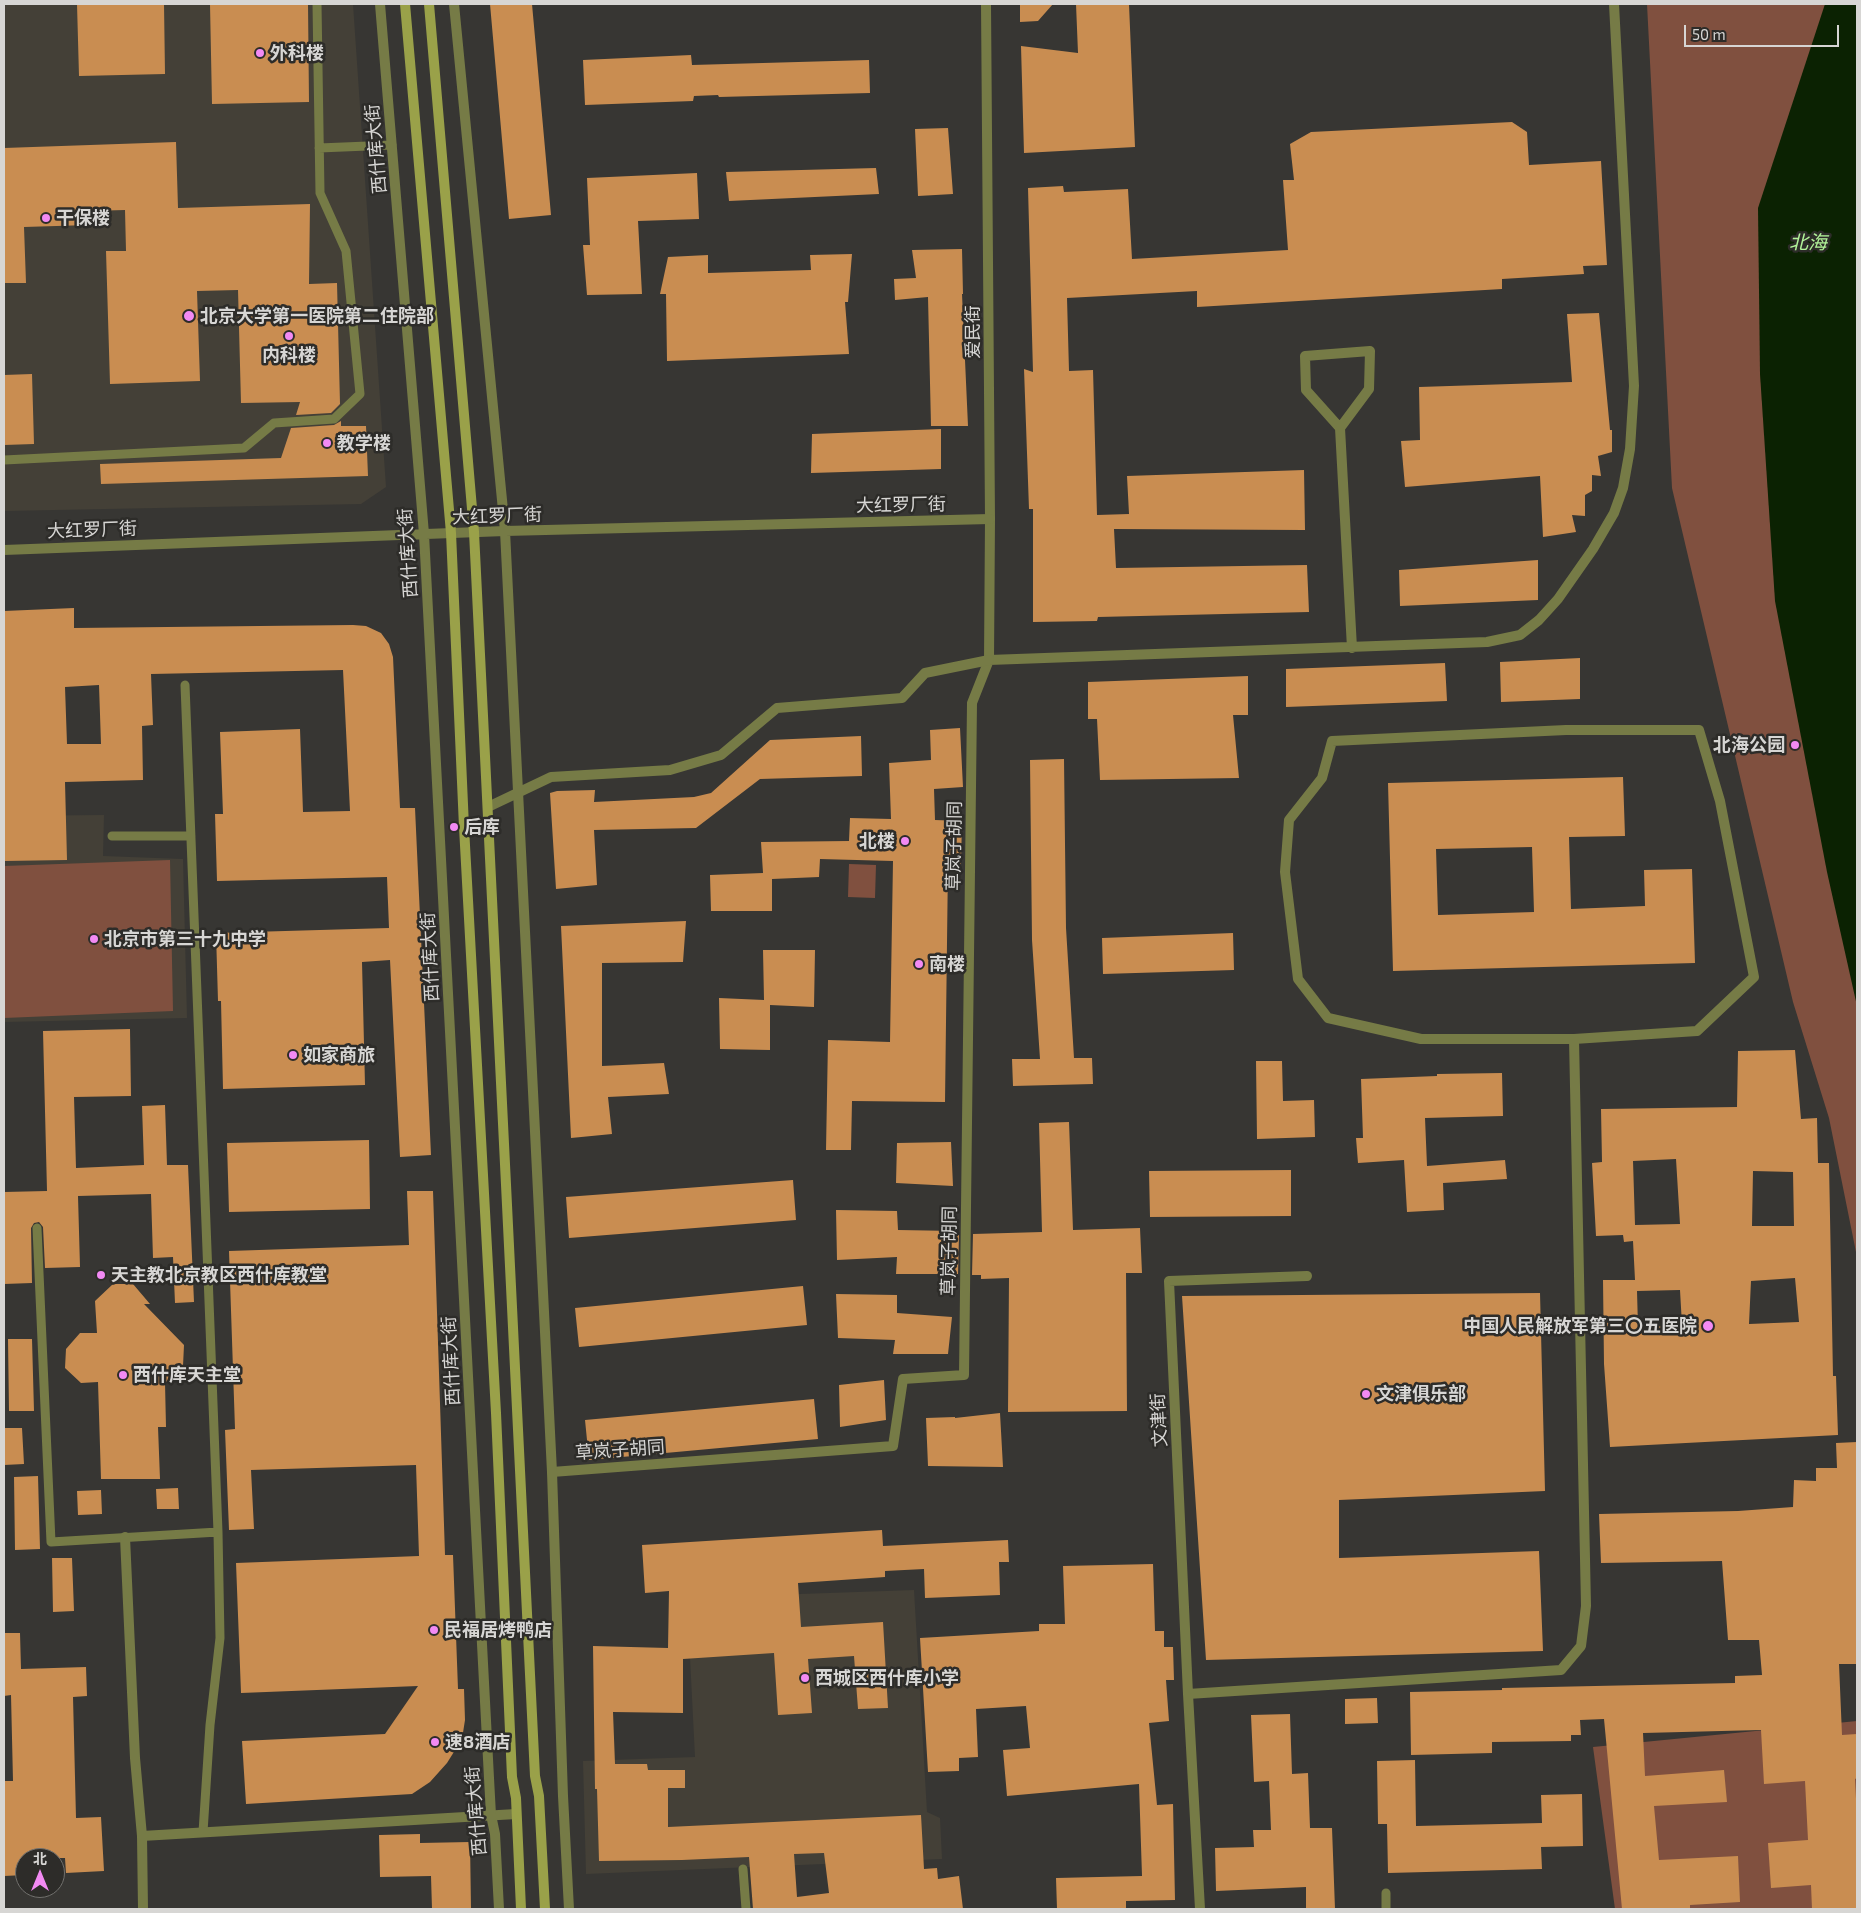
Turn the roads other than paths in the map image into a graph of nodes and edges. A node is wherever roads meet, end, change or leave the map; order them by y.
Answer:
1 (317, 4) edge
2 (380, 4) edge
3 (405, 4) edge
4 (429, 4) edge
5 (454, 4) edge
6 (986, 4) edge
7 (1614, 4) edge
8 (392, 145) junction
9 (319, 148) junction
10 (1340, 428) junction
11 (4, 460) edge
12 (990, 519) junction
13 (504, 531) junction
14 (474, 532) junction
15 (451, 533) junction
16 (424, 534) junction
17 (4, 550) edge
18 (1352, 648) junction
19 (988, 660) junction
20 (185, 685) dead end
21 (518, 794) junction
22 (488, 807) junction
23 (112, 836) dead end
24 (191, 836) junction
25 (1574, 1039) junction
26 (37, 1228) dead end
27 (1307, 1276) dead end
28 (552, 1472) junction
29 (218, 1532) junction
30 (125, 1537) junction
31 (1188, 1694) junction
32 (516, 1814) junction
33 (491, 1815) junction
34 (203, 1832) junction
35 (142, 1836) junction
36 (743, 1869) dead end
37 (1386, 1893) dead end
38 (143, 1909) edge
39 (499, 1909) edge
40 (521, 1909) edge
41 (544, 1909) edge
42 (569, 1909) edge
43 (746, 1909) edge
44 (1200, 1909) edge
45 (1386, 1909) edge

1 - 9 lane
2 - 8 street, 西什库大街
3 - 15 main road
4 - 14 main road
5 - 13 street
6 - 12 street, 爱民街
7 - 18 street
8 - 9 lane
8 - 16 street, 西什库大街
9 - 11 lane
10 - 10 street
10 - 18 street
12 - 13 street, 大红罗厂街
12 - 19 street, 爱民街
13 - 14 street, 大红罗厂街
13 - 21 street
14 - 15 street, 大红罗厂街
14 - 22 main road
15 - 16 street, 大红罗厂街
15 - 32 main road
16 - 17 street, 大红罗厂街
16 - 33 street, 西什库大街
18 - 19 street
19 - 21 street
19 - 28 street, 草岚子胡同
20 - 24 lane
21 - 22 street
21 - 28 street
22 - 41 main road
23 - 24 lane
24 - 29 lane
25 - 25 street
25 - 31 street
26 - 30 lane
27 - 31 street, 文津街
28 - 42 street
29 - 30 lane
29 - 34 lane
30 - 35 street
31 - 44 street
32 - 33 street
32 - 40 main road
33 - 34 street
33 - 39 street, 西什库大街
34 - 35 street
35 - 38 street
36 - 43 lane
37 - 45 lane

